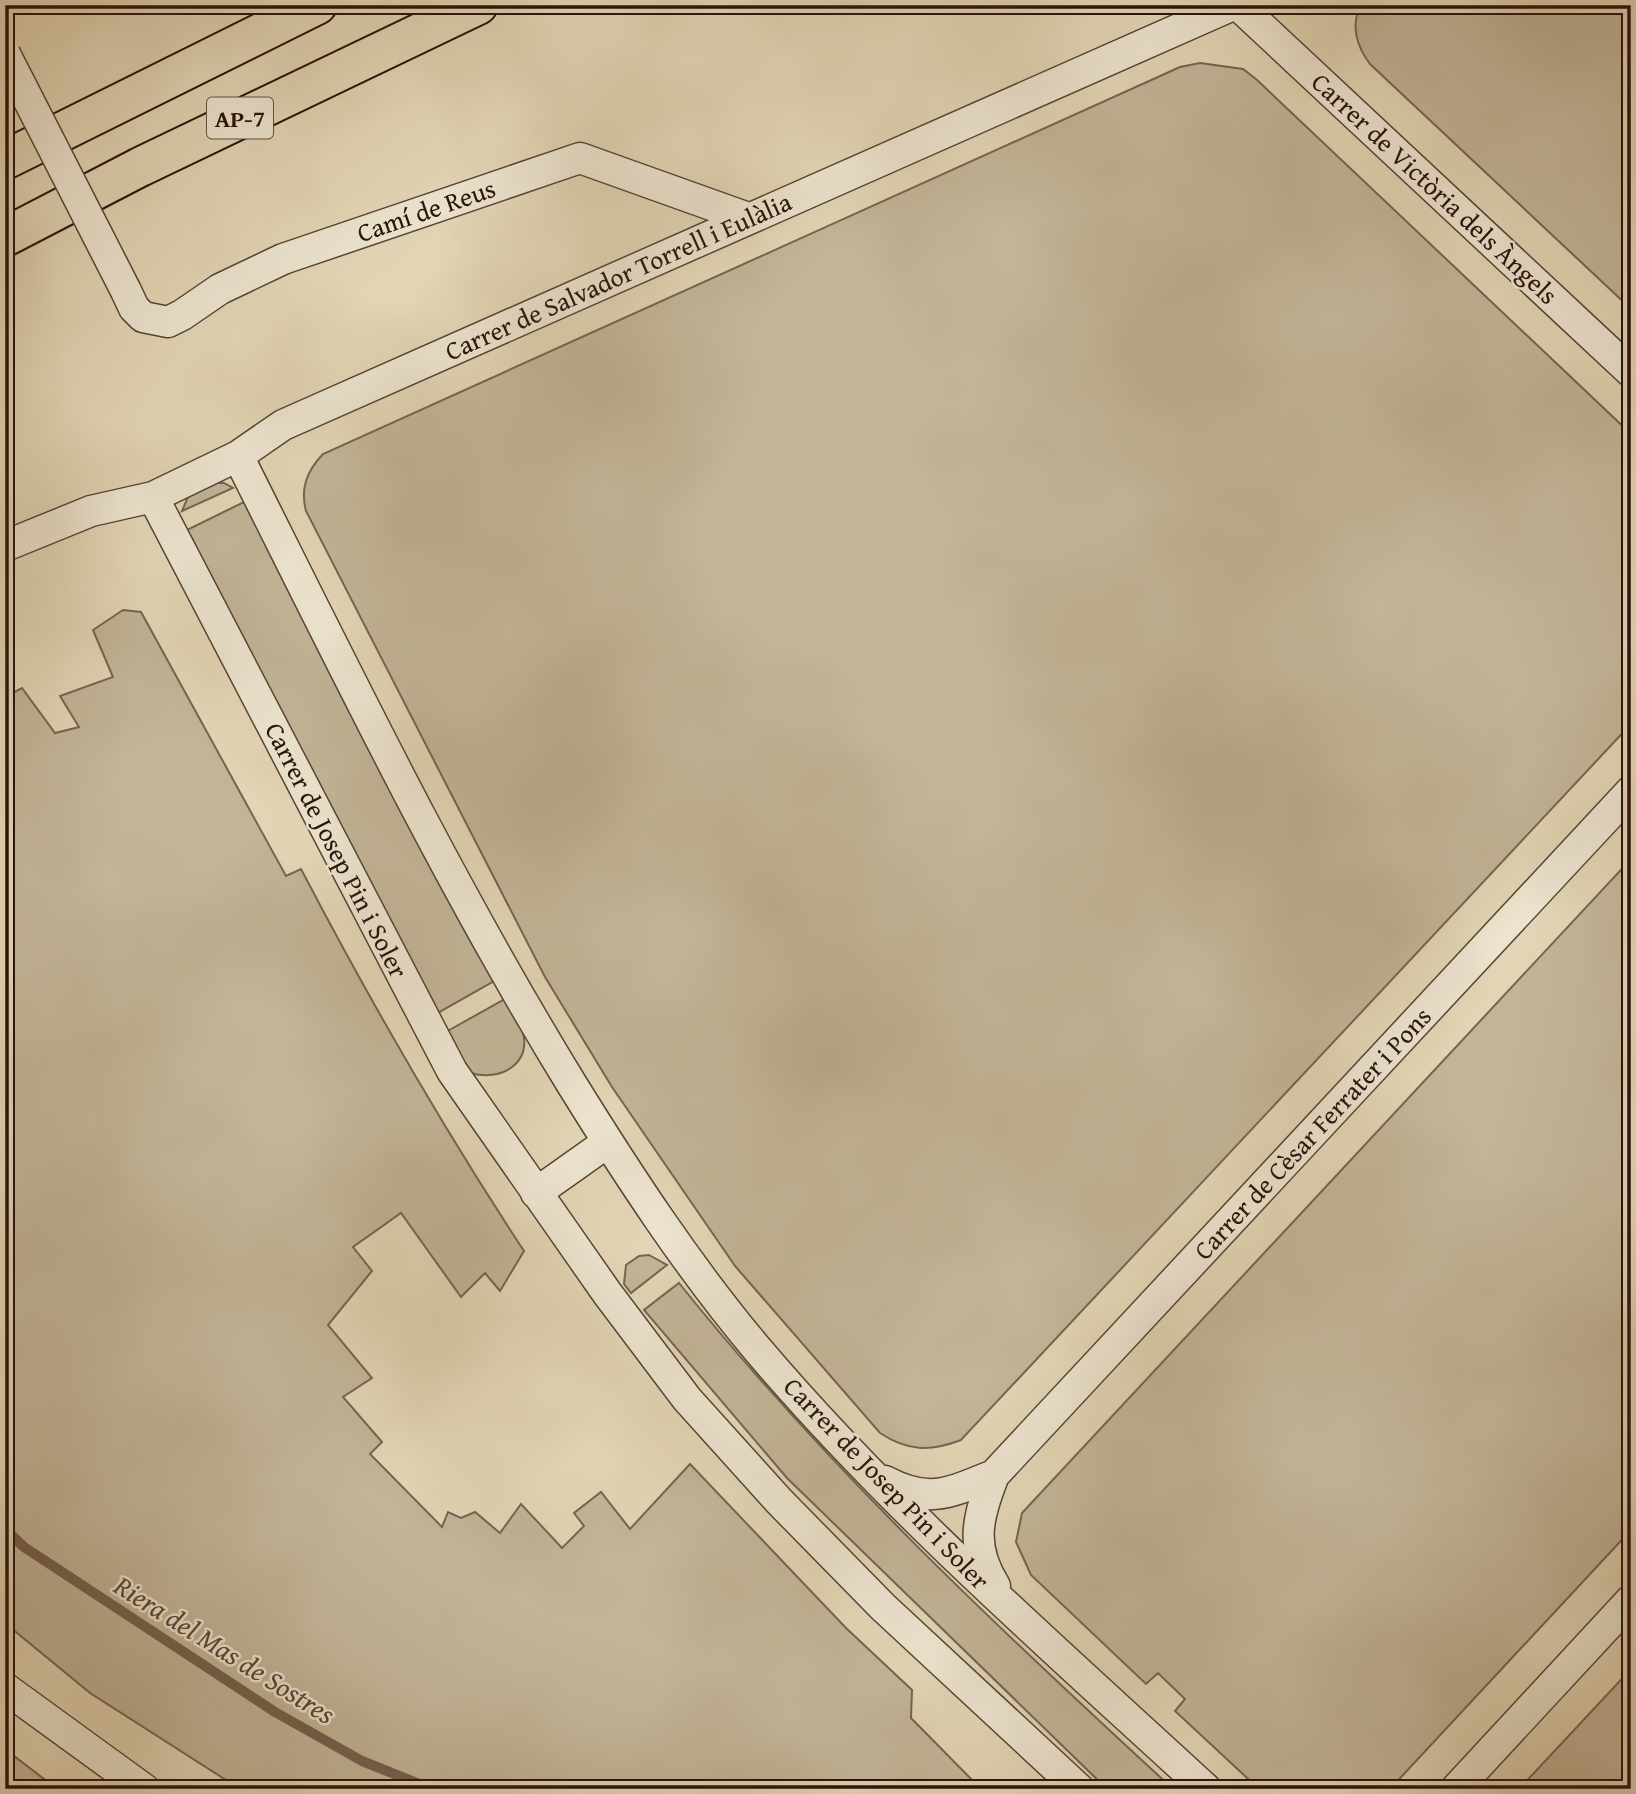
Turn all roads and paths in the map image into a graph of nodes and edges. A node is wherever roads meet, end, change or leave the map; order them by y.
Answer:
1 (317, 5) edge
2 (478, 5) edge
3 (1236, 5) edge
4 (5, 54) edge
5 (5, 160) edge
6 (748, 218) junction
7 (5, 237) edge
8 (1631, 372) edge
9 (237, 456) junction
10 (153, 497) junction
11 (5, 546) edge
12 (1631, 792) edge
13 (608, 1142) junction
14 (536, 1193) junction
15 (873, 1475) junction
16 (994, 1475) junction
17 (1631, 1600) edge
18 (1009, 1607) junction
19 (5, 1688) edge
20 (144, 1789) edge
21 (1079, 1789) edge
22 (1206, 1789) edge
23 (1456, 1789) edge

1 - 5 highway, AP-7
2 - 7 highway, AP-7
3 - 6 street, Carrer de Salvador Torrell i Eulàlia
3 - 8 street, Carrer de Victòria dels Àngels
4 - 6 street, Camí de Reus, bridge
6 - 9 street, Carrer de Salvador Torrell i Eulàlia
9 - 10 street, Carrer de Salvador Torrell i Eulàlia
9 - 13 street, Carrer de Josep Pin i Soler
10 - 11 street, Carrer de Salvador Torrell i Eulàlia
10 - 14 street, Carrer de Josep Pin i Soler
12 - 16 street, Carrer de Cèsar Ferrater i Pons
13 - 14 street
13 - 15 street, Carrer de Josep Pin i Soler
14 - 21 street, Carrer de Josep Pin i Soler
15 - 16 street, Carrer de Cèsar Ferrater i Pons
15 - 18 street, Carrer de Josep Pin i Soler
16 - 18 street, Carrer de Cèsar Ferrater i Pons
17 - 23 street
18 - 22 street, Carrer de Josep Pin i Soler
19 - 20 street

